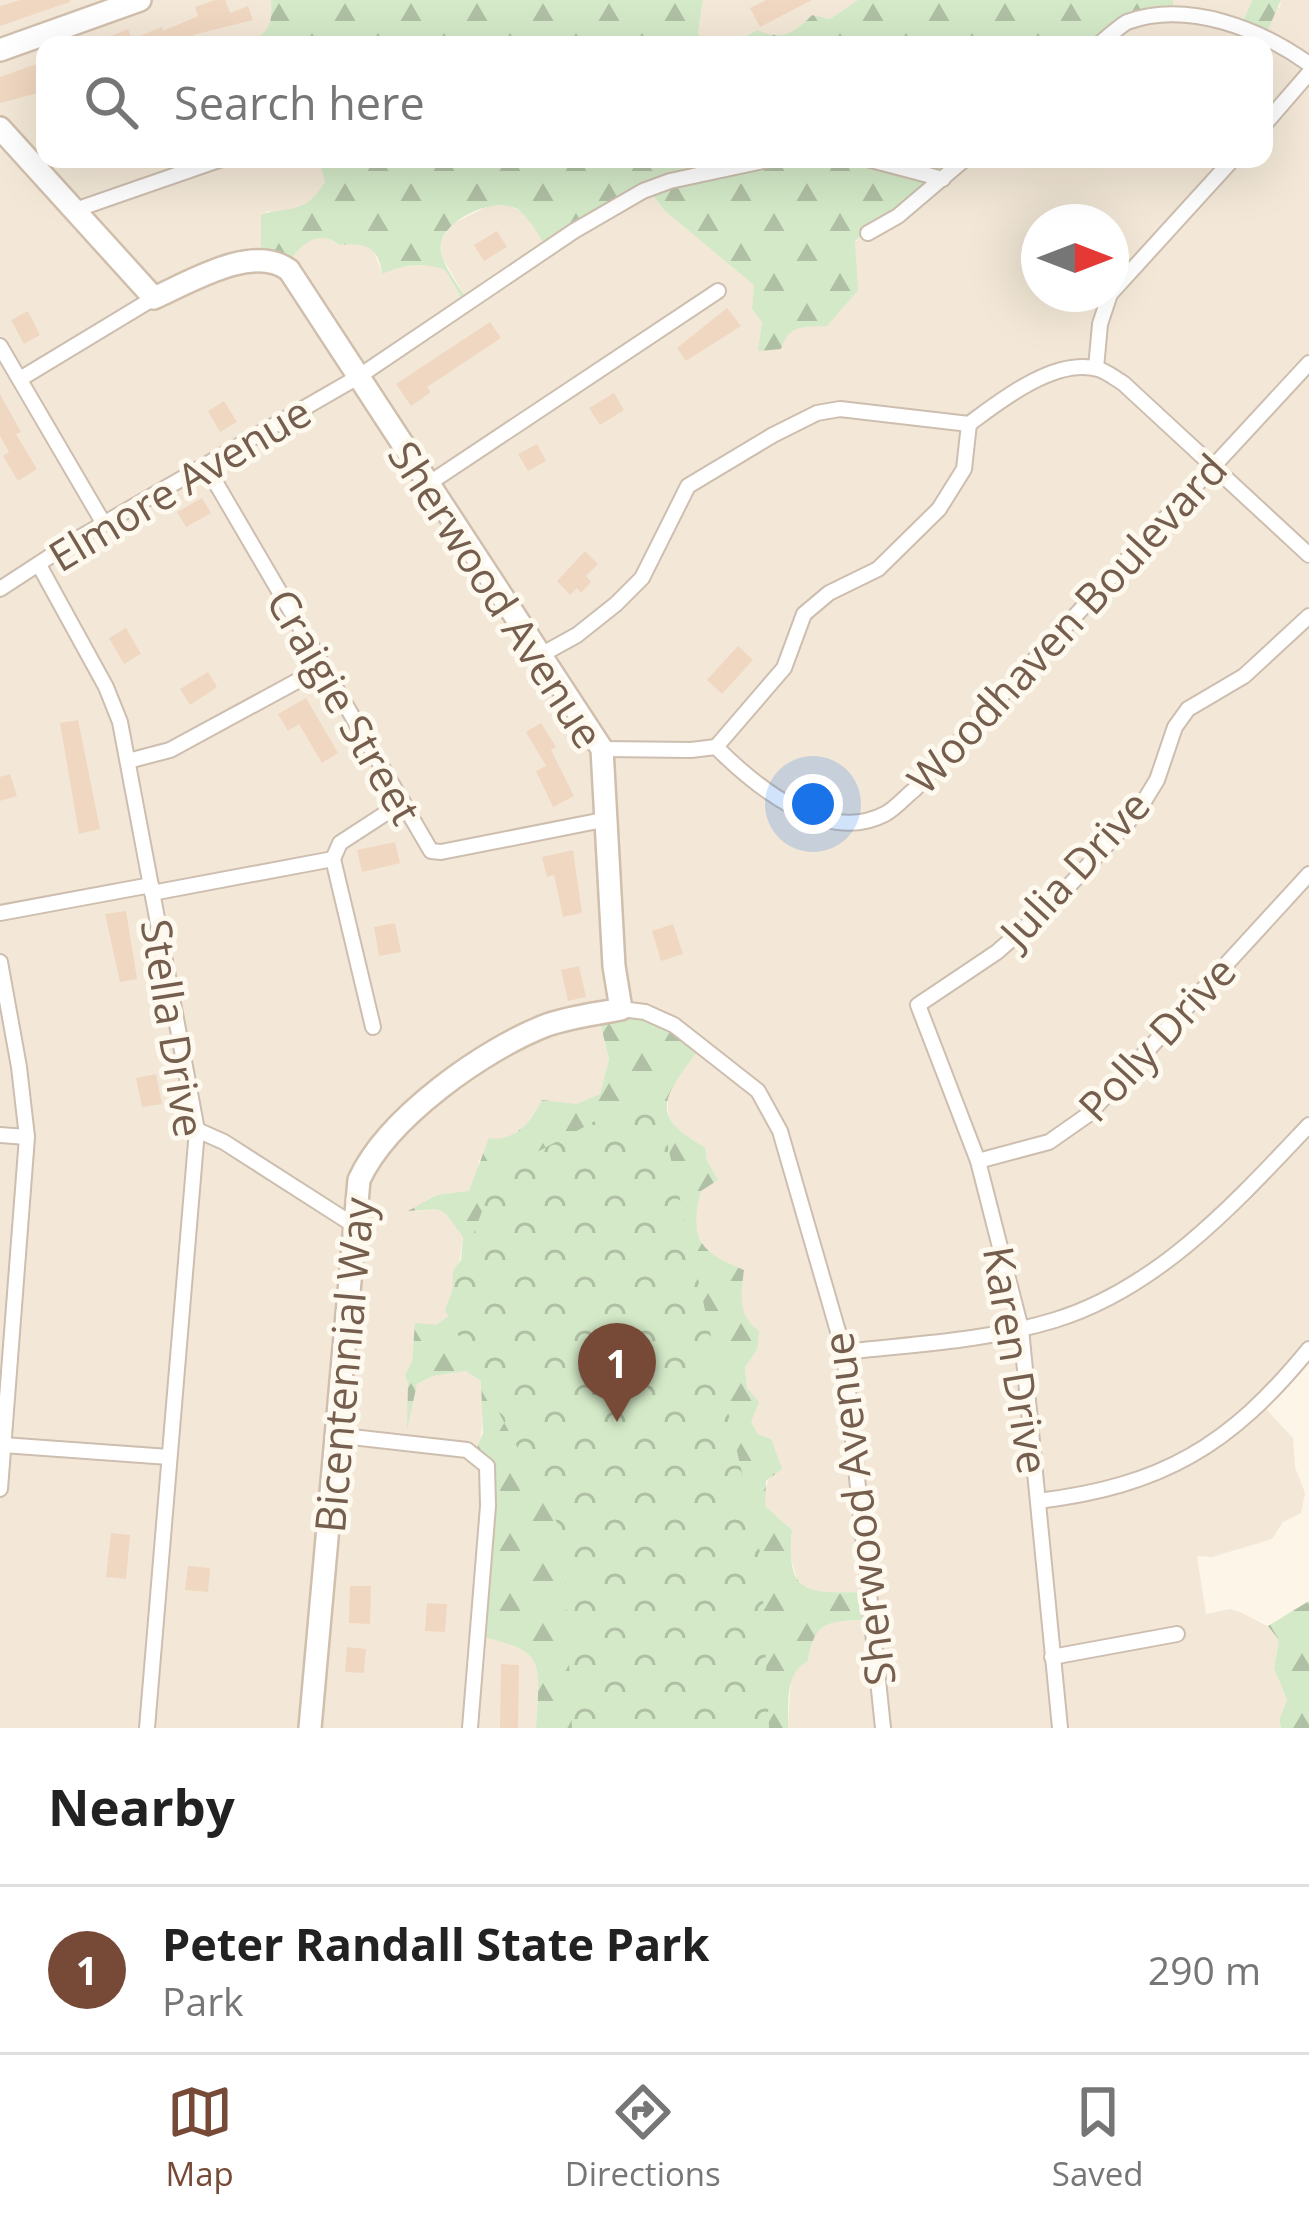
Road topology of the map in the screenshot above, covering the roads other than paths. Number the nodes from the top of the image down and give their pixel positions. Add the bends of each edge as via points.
1 (140, 0) edge
2 (39, 36) edge
3 (1110, 36) edge
4 (1265, 36) edge
5 (36, 37) edge
6 (1273, 40) edge
7 (0, 50) edge
8 (1309, 69) edge
9 (1273, 114) edge
10 (0, 128) edge
11 (196, 168) edge
12 (730, 168) edge
13 (901, 168) edge
14 (955, 168) edge
15 (1225, 168) edge
16 (943, 179) junction
17 (72, 211) junction
18 (868, 233) dead end
19 (1129, 273) edge
20 (718, 291) dead end
21 (154, 298) junction
22 (1104, 312) edge
23 (0, 346) edge
24 (1309, 363) edge
25 (1096, 368) junction
26 (358, 377) junction
27 (20, 379) junction
28 (969, 424) junction
29 (206, 466) junction
30 (1212, 467) junction
31 (428, 484) junction
32 (104, 524) junction
33 (1309, 555) edge
34 (39, 565) junction
35 (0, 589) edge
36 (1309, 616) edge
37 (539, 656) junction
38 (323, 667) junction
39 (716, 747) junction
40 (602, 749) junction
41 (128, 760) junction
42 (403, 802) junction
43 (608, 819) junction
44 (333, 859) junction
45 (1309, 874) edge
46 (152, 890) junction
47 (0, 913) edge
48 (0, 962) edge
49 (919, 1005) joint
50 (621, 1009) junction
51 (373, 1027) dead end
52 (1309, 1125) edge
53 (197, 1130) junction
54 (0, 1135) edge
55 (27, 1137) junction
56 (978, 1161) junction
57 (352, 1224) junction
58 (1021, 1329) junction
59 (1309, 1349) edge
60 (844, 1352) junction
61 (334, 1435) junction
62 (3, 1445) junction
63 (170, 1456) junction
64 (0, 1489) edge
65 (1038, 1501) junction
66 (1177, 1634) dead end
67 (1052, 1658) junction
68 (147, 1728) edge
69 (310, 1728) edge
70 (470, 1728) edge
71 (883, 1728) edge
72 (1060, 1728) edge

1 - 2 street
3 - 4 street via 1150,14 1195,10
5 - 7 street
6 - 8 street
8 - 9 street
10 - 17 street
11 - 17 street
12 - 26 street, Elmore Avenue via 643,191
13 - 16 street
14 - 16 street
15 - 19 street
16 - 18 street
17 - 21 street
20 - 31 street
21 - 26 street, Sherwood Avenue via 234,266 277,261
21 - 27 street
22 - 25 street
23 - 27 street
24 - 30 street, Woodhaven Boulevard
25 - 28 street via 1043,376
25 - 30 street via 1123,383
26 - 29 street, Elmore Avenue
26 - 31 street, Sherwood Avenue
27 - 32 street
28 - 37 street via 840,410 772,435 688,487 642,578 577,635
28 - 39 street via 964,469 939,509 878,569 804,614 784,668
29 - 32 street, Elmore Avenue
29 - 38 street, Craigie Street
30 - 33 street
30 - 39 street, Woodhaven Boulevard via 885,814 824,818 792,807
31 - 37 street, Sherwood Avenue
32 - 34 street, Elmore Avenue
34 - 35 street, Elmore Avenue
34 - 41 street, Stella Drive via 112,700
36 - 49 street, Julia Drive via 1244,676 1188,709 1138,811 1054,901
37 - 40 street, Sherwood Avenue
38 - 41 street via 170,750
38 - 42 street, Craigie Street
39 - 40 street
40 - 43 street, Sherwood Avenue
41 - 46 street, Stella Drive
42 - 43 street, Craigie Street via 426,846 441,852
42 - 44 street via 340,843
43 - 50 street, Sherwood Avenue
44 - 46 street
44 - 51 street
45 - 56 street, Polly Drive via 1089,1114 1049,1142
46 - 47 street
46 - 53 street, Stella Drive
48 - 55 street
49 - 56 street, Karen Drive
50 - 57 street, Bicentennial Way via 548,1025 450,1081 376,1150 359,1180
50 - 60 street, Sherwood Avenue via 674,1025 771,1109
52 - 58 street via 1140,1281
53 - 57 street
53 - 63 street, Stella Drive
54 - 55 street
55 - 62 street
56 - 58 street, Karen Drive
57 - 61 street, Bicentennial Way
58 - 60 street
58 - 65 street, Karen Drive
59 - 65 street via 1269,1398 1177,1466 1097,1494
60 - 71 street, Sherwood Avenue
61 - 69 street, Bicentennial Way
61 - 70 street via 467,1450 487,1466
62 - 63 street
62 - 64 street
63 - 68 street, Stella Drive
65 - 67 street, Karen Drive
66 - 67 street
67 - 72 street, Karen Drive

